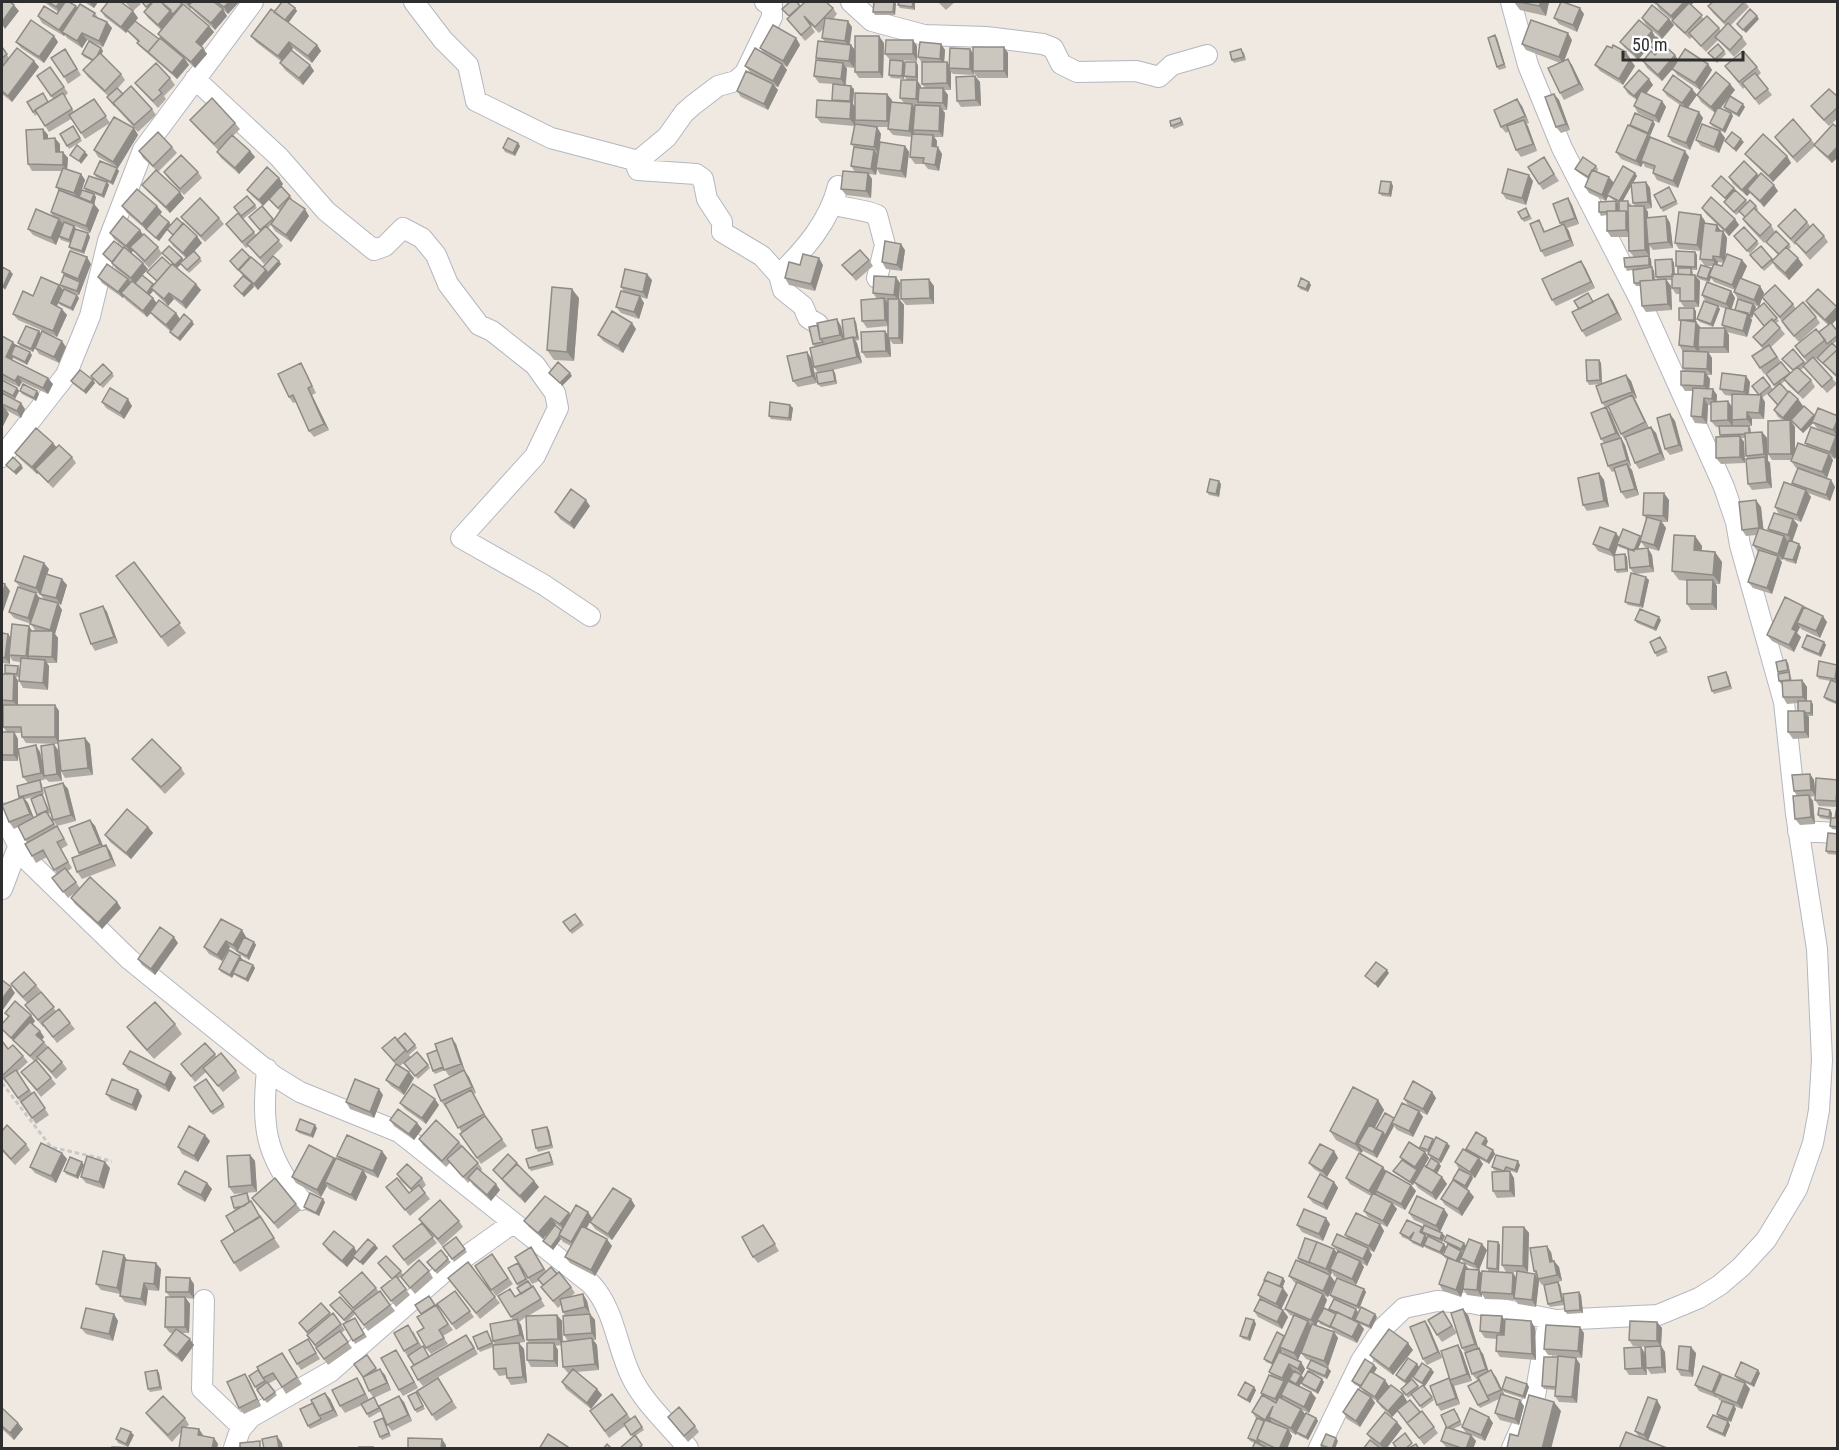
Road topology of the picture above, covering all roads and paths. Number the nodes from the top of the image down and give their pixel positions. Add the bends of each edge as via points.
1 (254, 2) edge
2 (414, 2) edge
3 (765, 2) edge
4 (851, 2) edge
5 (1511, 2) edge
6 (1207, 55) dead end
7 (195, 79) junction
8 (634, 160) junction
9 (779, 275) junction
10 (877, 278) edge
11 (818, 324) edge
12 (2, 458) edge
13 (590, 615) dead end
14 (2, 813) edge
15 (1798, 831) junction
16 (1838, 833) edge
17 (11, 841) edge
18 (2, 889) edge
19 (267, 1069) junction
20 (2, 1083) edge
21 (111, 1161) dead end
22 (301, 1200) dead end
23 (513, 1223) junction
24 (204, 1300) dead end
25 (1549, 1319) junction
26 (242, 1426) junction
27 (234, 1449) edge
28 (688, 1449) edge
29 (1319, 1449) edge
30 (1512, 1449) edge

1 - 7 street
2 - 8 street via 468,65 476,101 551,138
3 - 8 street via 772,6 772,17 745,74 718,86 693,105 667,137 638,161
4 - 6 street via 873,21 924,35 1043,44 1053,48 1061,64 1077,72 1136,70 1158,77 1172,65
5 - 15 street via 1528,65 1562,148 1641,302 1731,506 1784,702
7 - 12 street via 152,136 134,170 108,241 90,316 66,375
7 - 13 street via 279,157 326,211 374,250 385,246 403,228 422,238 436,255 448,284 479,324 535,365 555,393 558,408 550,430 535,456 461,538
8 - 9 street via 638,170 696,174 703,179 707,199 722,222 722,232 762,256
9 - 10 street via 808,247 835,195 852,211 865,210 877,215 885,245
9 - 11 street via 783,290
14 - 17 street
15 - 16 street
15 - 25 street via 1817,949 1822,1060 1817,1128 1797,1189 1766,1240 1720,1285 1699,1298 1658,1315
17 - 18 street
17 - 19 street via 129,959
19 - 22 street via 265,1133 281,1175
19 - 23 street via 300,1092 399,1132
20 - 21 path via 51,1147
23 - 26 street via 444,1272 330,1372
23 - 28 street via 596,1289 611,1315 635,1384
24 - 26 street via 202,1389
25 - 29 street via 1471,1303 1437,1301 1404,1308 1382,1329 1361,1361
25 - 30 street via 1535,1396
26 - 27 street

